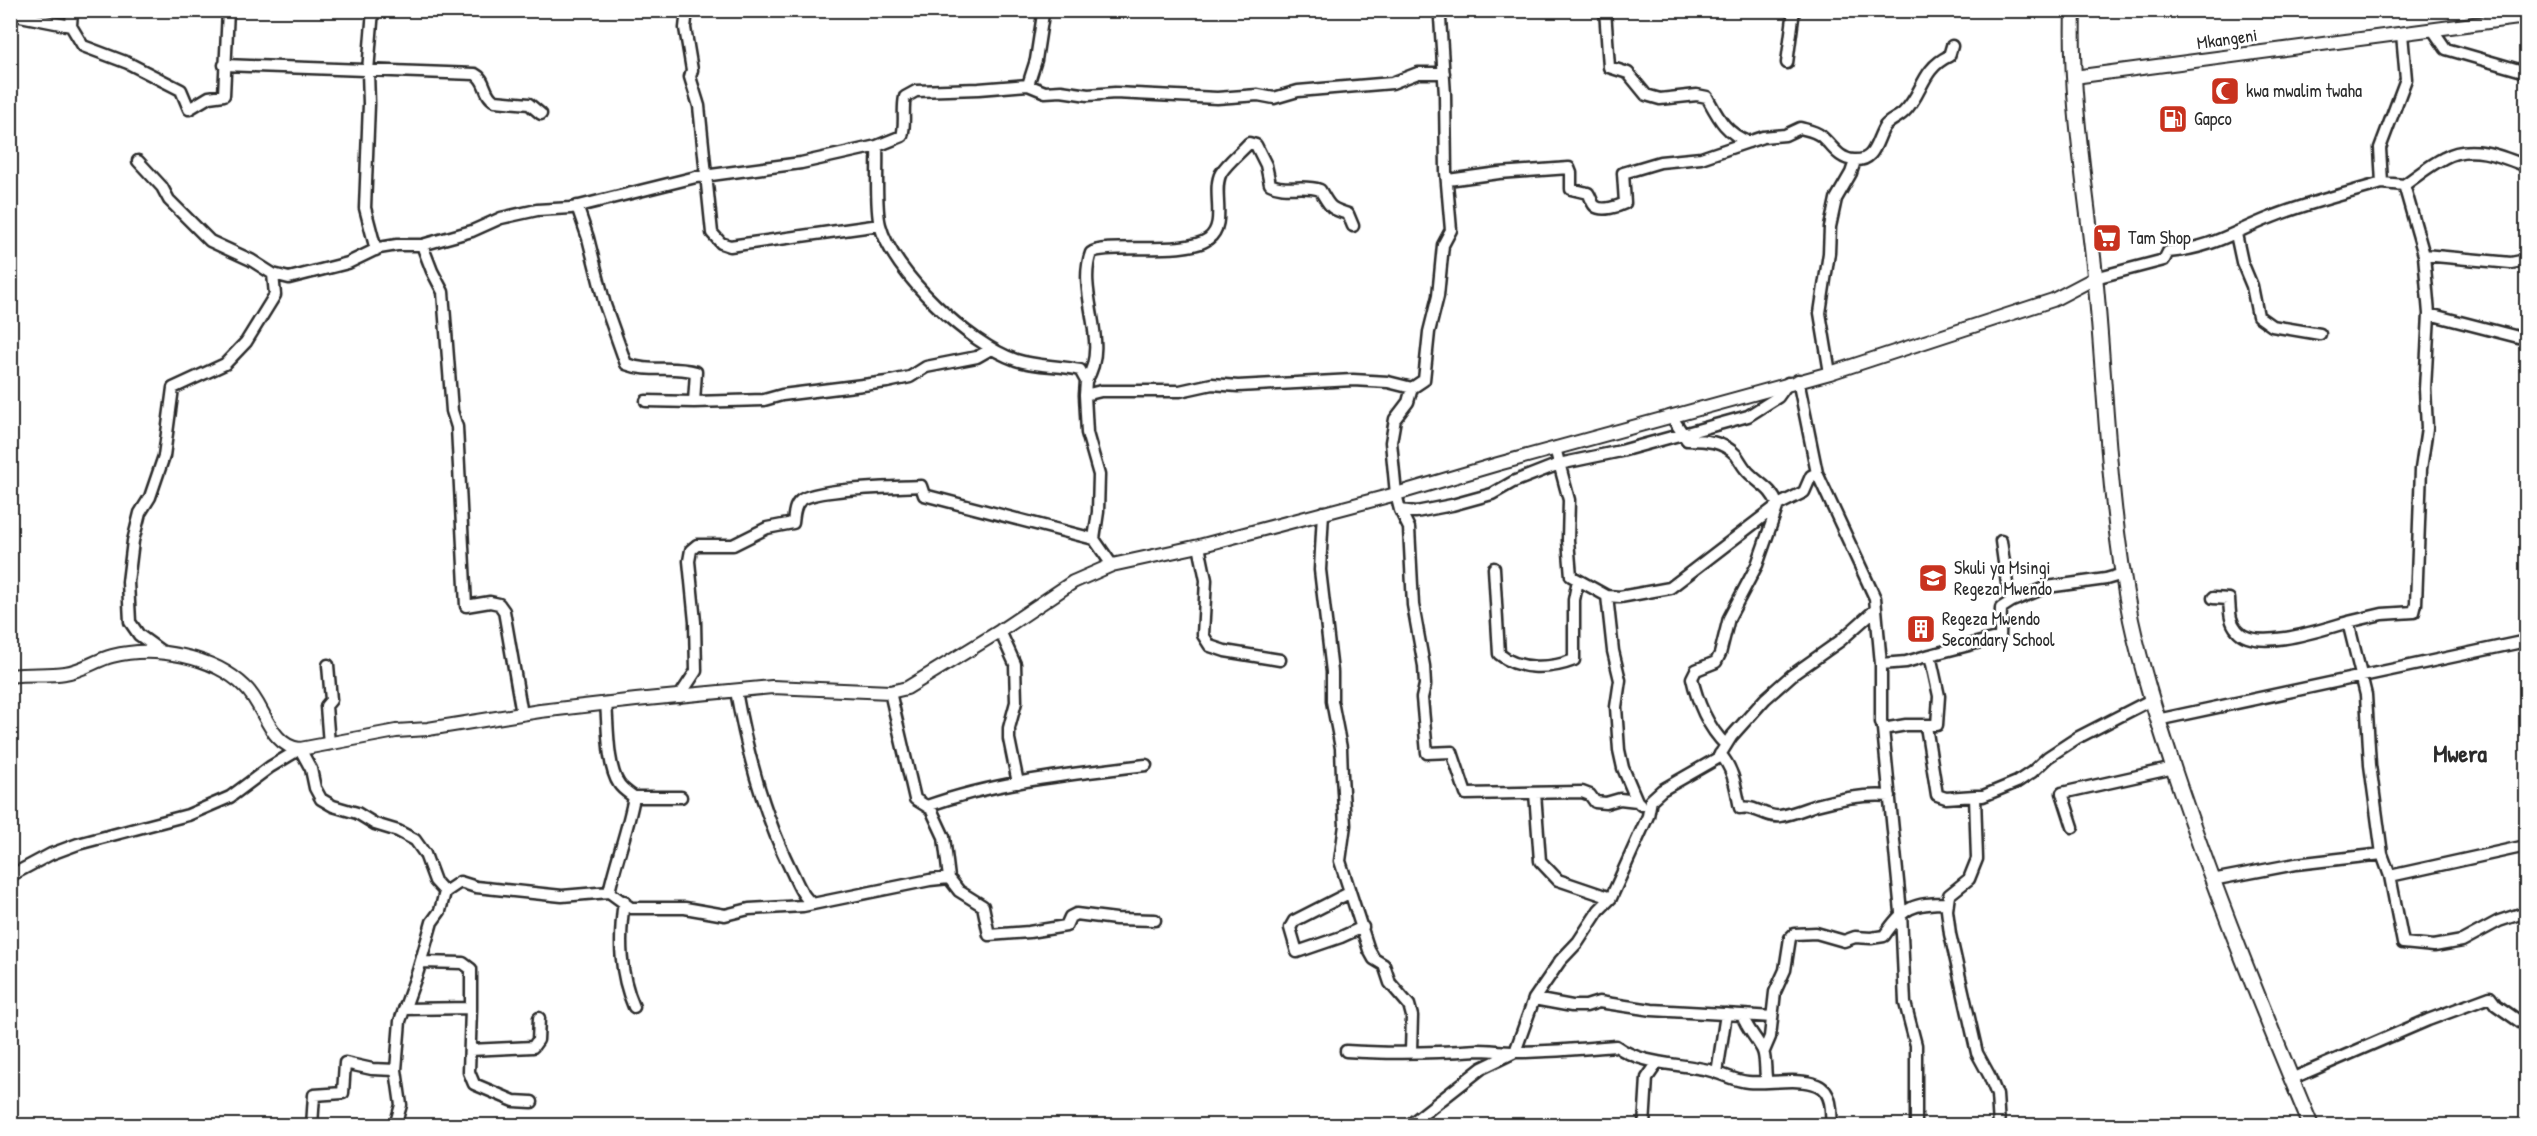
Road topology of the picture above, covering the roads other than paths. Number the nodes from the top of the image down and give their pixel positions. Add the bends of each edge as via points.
1 (72, 10) edge
2 (228, 10) edge
3 (373, 10) edge
4 (687, 10) edge
5 (1046, 10) edge
6 (1605, 10) edge
7 (1794, 10) edge
8 (2073, 10) edge
9 (10, 14) edge
10 (2526, 17) edge
11 (1440, 18) dead end
12 (71, 26) junction
13 (2433, 30) junction
14 (2402, 34) junction
15 (1952, 46) dead end
16 (1787, 63) dead end
17 (224, 65) junction
18 (368, 71) junction
19 (2526, 72) edge
20 (1444, 73) junction
21 (2074, 76) junction
22 (1028, 85) junction
23 (541, 114) dead end
24 (1749, 142) junction
25 (877, 146) junction
26 (138, 161) dead end
27 (1855, 161) junction
28 (2526, 166) edge
29 (707, 176) junction
30 (1448, 180) junction
31 (2382, 183) junction
32 (2404, 185) junction
33 (577, 206) junction
34 (880, 225) junction
35 (1353, 226) dead end
36 (2236, 234) junction
37 (422, 245) junction
38 (376, 250) junction
39 (2424, 255) junction
40 (2526, 260) edge
41 (273, 274) junction
42 (2095, 278) junction
43 (2429, 314) junction
44 (2320, 334) dead end
45 (2526, 339) edge
46 (991, 349) junction
47 (1830, 373) junction
48 (1086, 381) junction
49 (1793, 382) junction
50 (1412, 388) junction
51 (1085, 395) junction
52 (646, 401) dead end
53 (694, 402) junction
54 (1671, 416) junction
55 (1682, 434) junction
56 (1555, 448) junction
57 (1559, 464) junction
58 (1816, 473) junction
59 (1396, 494) junction
60 (1778, 505) junction
61 (1400, 510) junction
62 (1323, 512) junction
63 (1094, 539) junction
64 (2001, 541) dead end
65 (1198, 546) junction
66 (1112, 565) junction
67 (1494, 568) dead end
68 (2123, 574) junction
69 (1578, 580) junction
70 (1607, 596) junction
71 (2213, 598) dead end
72 (2012, 601) junction
73 (1876, 609) junction
74 (2348, 622) junction
75 (1000, 631) junction
76 (2526, 641) edge
77 (161, 651) junction
78 (1930, 655) junction
79 (1280, 660) dead end
80 (1881, 664) junction
81 (328, 665) dead end
82 (10, 676) edge
83 (2362, 677) junction
84 (736, 691) junction
85 (890, 692) junction
86 (680, 697) junction
87 (2151, 700) junction
88 (606, 703) junction
89 (522, 714) junction
90 (2157, 720) junction
91 (1926, 726) junction
92 (1883, 729) junction
93 (328, 744) junction
94 (300, 749) junction
95 (1723, 750) junction
96 (1146, 765) dead end
97 (2174, 768) junction
98 (1018, 783) junction
99 (1535, 794) junction
100 (1890, 796) junction
101 (1976, 796) junction
102 (634, 797) junction
103 (681, 797) dead end
104 (1637, 801) junction
105 (927, 806) junction
106 (1648, 809) junction
107 (2073, 827) dead end
108 (2526, 846) edge
109 (2382, 854) junction
110 (10, 876) edge
111 (2390, 876) junction
112 (949, 878) junction
113 (2212, 880) junction
114 (445, 892) junction
115 (609, 892) junction
116 (1349, 893) junction
117 (1611, 898) junction
118 (624, 902) junction
119 (813, 903) junction
120 (1948, 903) junction
121 (1901, 912) junction
122 (2526, 912) edge
123 (1155, 920) dead end
124 (1363, 927) junction
125 (421, 962) junction
126 (1534, 999) junction
127 (634, 1007) dead end
128 (471, 1008) junction
129 (404, 1009) junction
130 (1726, 1014) junction
131 (1742, 1015) junction
132 (1772, 1017) junction
133 (539, 1018) dead end
134 (2526, 1026) edge
135 (470, 1050) junction
136 (1346, 1051) dead end
137 (1411, 1051) junction
138 (1764, 1051) junction
139 (1515, 1052) junction
140 (1658, 1062) junction
141 (396, 1070) junction
142 (1718, 1073) junction
143 (2291, 1079) junction
144 (1767, 1082) junction
145 (532, 1102) dead end
146 (312, 1125) edge
147 (395, 1125) edge
148 (1408, 1125) edge
149 (1644, 1125) edge
150 (1831, 1125) edge
151 (1916, 1125) edge
152 (1999, 1125) edge
153 (2311, 1125) edge

1 - 12 street
2 - 17 street
3 - 18 street
4 - 29 street via 690,77 699,106
5 - 22 street
6 - 24 street via 1609,67 1628,73 1646,95 1660,99 1707,97 1717,118
7 - 16 street
8 - 21 main road
9 - 12 street
10 - 13 street, Mkangeni
11 - 20 street
12 - 17 street via 83,46 181,90 189,109 208,97 224,95
13 - 14 street, Mkangeni
13 - 19 street via 2446,49
14 - 21 street, Mkangeni
14 - 31 street via 2406,79 2380,148
15 - 27 street via 1949,56 1929,70 1905,112 1887,124 1876,150
17 - 18 street
18 - 23 street via 475,74 480,76 490,99 529,104
18 - 38 street via 365,208
20 - 22 street via 1418,73 1392,83 1298,91 1274,98 1088,95 1045,92
20 - 30 street
21 - 42 main road
22 - 25 street via 916,91 905,98 902,136
24 - 27 street via 1800,128 1821,136 1838,154
24 - 30 street via 1701,158 1660,162 1623,173 1625,203 1618,206 1598,208 1588,193 1571,189 1569,168
25 - 29 street via 801,163
25 - 34 street
26 - 41 street via 210,242
27 - 47 street via 1836,199 1830,227 1820,313
28 - 32 street via 2490,153 2464,152 2445,156
29 - 33 street
29 - 34 street via 712,232 721,243 730,246
30 - 50 street via 1451,230 1443,245 1424,380
31 - 32 street
31 - 36 street via 2271,217
32 - 39 street
33 - 37 street via 501,218
33 - 53 street via 626,364 634,368 696,372
34 - 46 street via 901,268 940,310
35 - 48 street via 1348,214 1326,204 1320,190 1270,184 1256,145 1249,143 1220,174 1216,228 1209,238 1185,246 1100,248 1091,253 1088,287 1095,348 1093,371
36 - 42 street via 2186,251 2168,252 2164,260
36 - 44 street via 2258,316 2272,326
37 - 38 street
37 - 89 street via 443,292 452,411 457,427 466,606 490,602 500,604 504,611
38 - 41 street via 289,278
39 - 40 street via 2511,263
39 - 43 street
41 - 77 street via 275,295 246,342 225,364 173,388 164,456 150,497 140,513 128,582 130,622 143,639
42 - 47 street via 2053,300
42 - 68 main road via 2109,459
43 - 45 street
43 - 74 street via 2427,428 2421,469 2414,612
46 - 48 street via 1044,367 1080,370
46 - 53 street via 977,357 926,367 887,382 764,400
47 - 49 street
48 - 51 street
49 - 54 street
49 - 55 street via 1779,397 1748,416
49 - 58 street
50 - 51 street via 1353,380 1212,384 1180,391 1127,389
50 - 59 street via 1408,402 1395,419 1390,442
51 - 63 street via 1087,433 1099,475
52 - 53 street
54 - 55 street
54 - 56 street
55 - 57 street
55 - 60 street via 1687,440 1708,440 1725,447 1744,469 1768,487
56 - 57 street
56 - 59 street
57 - 61 street via 1492,494 1452,506 1416,512
57 - 69 street via 1569,500 1571,576
58 - 60 street via 1804,492
58 - 73 street via 1869,585
59 - 61 street
59 - 62 street
60 - 70 street via 1670,588
60 - 95 street via 1757,565 1729,618 1720,654 1716,662 1696,670 1692,678 1698,701
61 - 99 street via 1409,528 1412,596 1424,666 1422,698 1428,753 1452,752 1466,794
62 - 65 street
62 - 116 street via 1320,570 1332,700 1341,748 1345,825 1340,861
63 - 66 street
63 - 86 street via 924,495 921,486 810,495 800,501 794,523 767,528 733,545 697,545 691,550 688,561 696,671
64 - 72 street
65 - 66 street
65 - 79 street via 1206,580 1203,635 1210,646
66 - 75 street via 1073,582
67 - 69 street via 1499,654 1510,663 1553,668 1574,660
68 - 72 street via 2047,587
68 - 87 main road
69 - 70 street
70 - 104 street via 1620,680 1616,707 1619,750
71 - 74 street via 2229,599 2230,618 2237,631 2260,641
72 - 78 street via 2001,608 2000,637
73 - 80 street
73 - 95 street via 1779,687
74 - 83 street
75 - 85 street via 907,688
75 - 98 street via 1015,664 1016,702 1009,739
76 - 83 street
77 - 82 street via 126,653 64,674
77 - 94 street via 222,670 259,703 272,730 290,748
78 - 80 street
78 - 91 street via 1939,696 1939,723
80 - 92 street
81 - 93 street
83 - 90 street
83 - 109 street
84 - 85 street via 772,687
84 - 86 street
84 - 119 street via 745,741 767,817 801,891
85 - 105 street via 915,800
86 - 88 street
87 - 90 main road
87 - 101 street via 2077,738 2017,782
88 - 89 street
88 - 102 street via 616,779
89 - 93 street
90 - 97 main road
91 - 92 street
91 - 101 street via 1937,795
92 - 100 street
93 - 94 street
94 - 110 street via 230,797 188,815 78,844
94 - 114 street via 321,799 415,840 435,881
95 - 100 street via 1740,808 1755,808 1778,817 1840,800
95 - 106 street via 1710,764 1662,790
96 - 98 street
97 - 107 street via 2062,793
97 - 113 main road
98 - 105 street
99 - 104 street via 1582,792 1595,802
99 - 117 street via 1540,861 1558,880
100 - 121 street
101 - 120 street via 1977,859 1969,879 1949,895
102 - 103 street
102 - 115 street
104 - 106 street
105 - 112 street via 944,837
106 - 117 street
108 - 111 street
109 - 111 street
109 - 113 street via 2296,864
111 - 122 street via 2403,943 2434,946 2462,941
112 - 119 street
112 - 123 street via 958,891 983,906 989,935 1065,926 1076,914
113 - 143 main road
114 - 115 street via 460,882 562,896
114 - 125 street
115 - 118 street
116 - 124 street
116 - 124 street via 1294,921 1290,928 1297,952
117 - 126 street
118 - 119 street via 631,908 685,908 725,915
118 - 127 street via 621,958 625,987
120 - 121 street via 1923,904
120 - 152 street via 1947,922 1971,1034 1996,1095
121 - 132 street via 1884,936 1844,941 1816,933 1794,934 1775,992
121 - 151 street via 1905,1004 1916,1045
124 - 137 street via 1374,959 1384,965 1390,983 1409,1005
125 - 128 street via 463,963 471,969
125 - 129 street
126 - 130 street via 1572,1006 1599,1002
126 - 139 street
128 - 129 street
128 - 135 street
129 - 141 street via 399,1021
130 - 131 street
130 - 142 street
131 - 132 street
131 - 138 street via 1747,1029
132 - 138 street
133 - 135 street via 538,1040 533,1047
134 - 143 street via 2490,997
135 - 145 street via 469,1072 474,1084 514,1101
136 - 137 street
137 - 139 street
138 - 144 street
139 - 140 street via 1616,1046 1628,1055
139 - 148 street via 1482,1068
140 - 142 street
140 - 149 street via 1647,1078
141 - 146 street via 345,1063 343,1093 314,1095
141 - 147 street via 401,1105
142 - 144 street via 1746,1082
143 - 153 main road
144 - 150 street via 1817,1084 1827,1092

